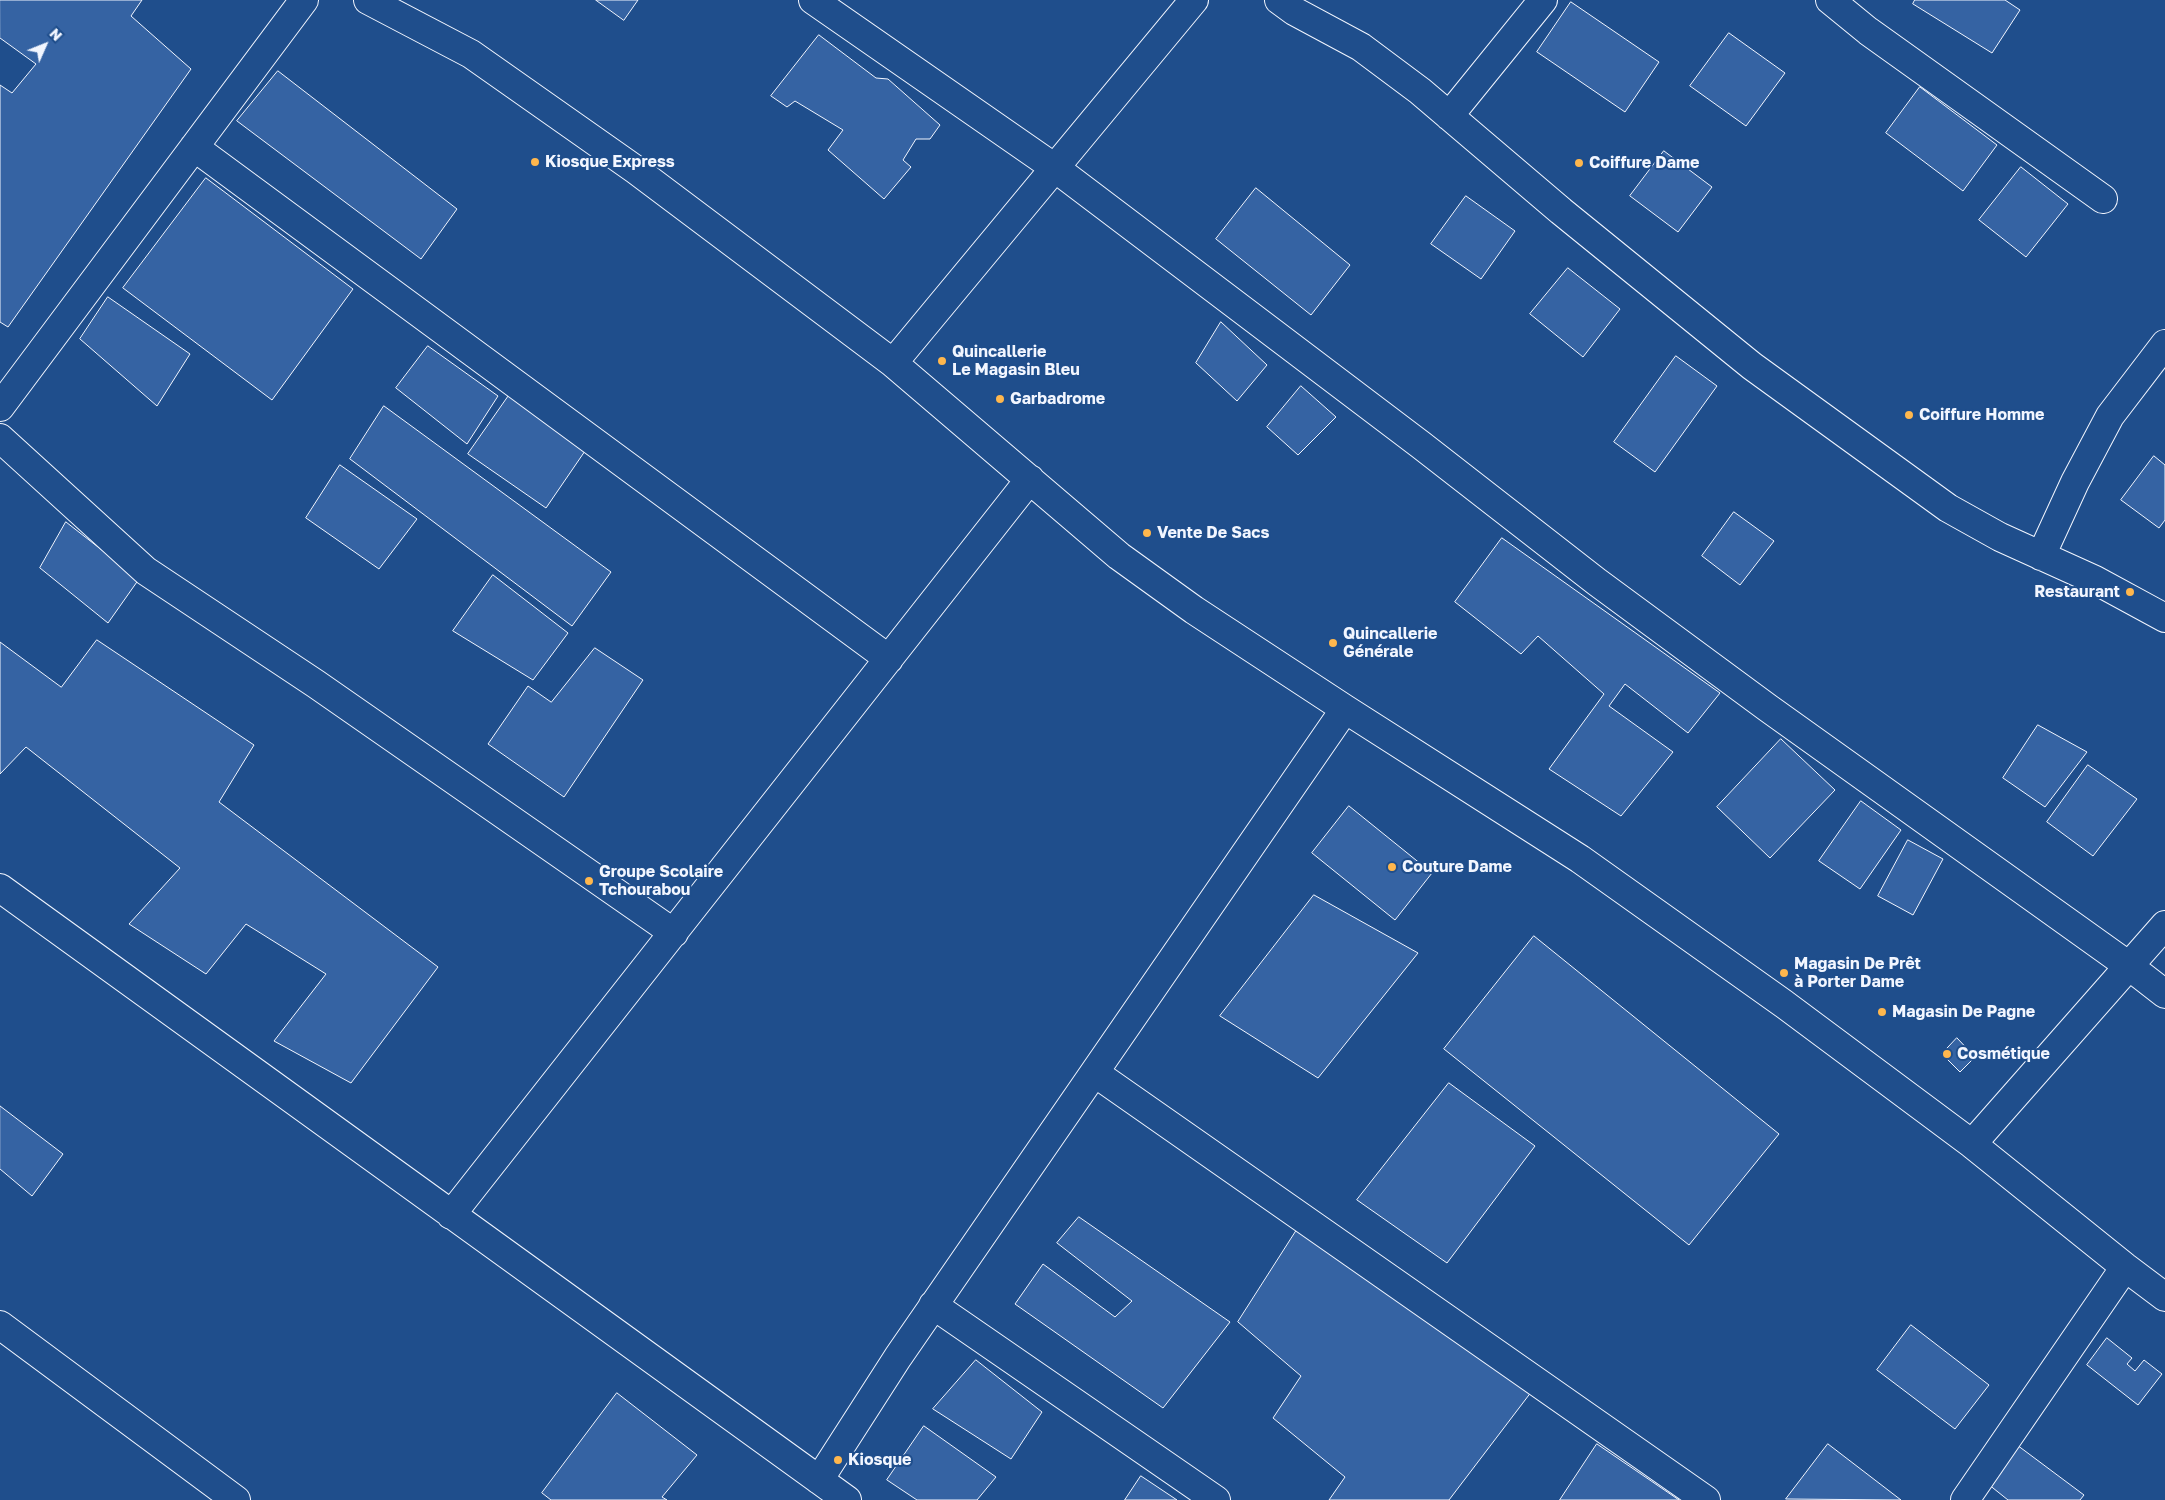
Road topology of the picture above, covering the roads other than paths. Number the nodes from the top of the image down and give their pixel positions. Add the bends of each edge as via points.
1 (304, 0) edge
2 (368, 0) edge
3 (813, 0) edge
4 (1194, 0) edge
5 (1279, 0) edge
6 (1543, 0) edge
7 (1830, 0) edge
8 (1449, 116) junction
9 (194, 147) junction
10 (1054, 168) junction
11 (2102, 199) dead end
12 (2165, 344) edge
13 (893, 363) junction
14 (0, 407) edge
15 (0, 438) edge
16 (1030, 479) junction
17 (2041, 556) junction
18 (2165, 618) edge
19 (889, 659) junction
20 (1345, 709) junction
21 (0, 888) edge
22 (2165, 925) edge
23 (674, 933) junction
24 (2129, 966) junction
25 (2165, 994) edge
26 (1095, 1073) junction
27 (1972, 1144) junction
28 (451, 1215) junction
29 (2125, 1267) junction
30 (2165, 1297) edge
31 (933, 1305) junction
32 (0, 1325) edge
33 (819, 1480) junction
34 (236, 1500) edge
35 (847, 1500) edge
36 (1216, 1500) edge
37 (1706, 1500) edge
38 (1965, 1500) edge

1 - 9 street
2 - 13 street via 471,54 518,85
3 - 10 street
4 - 10 street
5 - 8 street via 1360,47
6 - 8 street
7 - 11 street via 1868,31
8 - 17 street via 1752,366 1948,508
9 - 14 street
9 - 19 street
10 - 13 street
10 - 24 street via 1597,582
12 - 17 street via 2110,416
13 - 16 street
15 - 23 street via 146,571 316,684
16 - 19 street
16 - 20 street via 1119,556 1194,610
17 - 18 street via 2095,580
19 - 23 street
20 - 26 street
20 - 27 street via 1580,859 1784,1004
21 - 28 street
22 - 24 street
23 - 28 street
24 - 25 street
24 - 27 street
26 - 31 street
26 - 37 street
27 - 29 street
28 - 33 street
29 - 30 street
29 - 38 street
31 - 33 street
31 - 36 street
32 - 34 street
33 - 35 street

